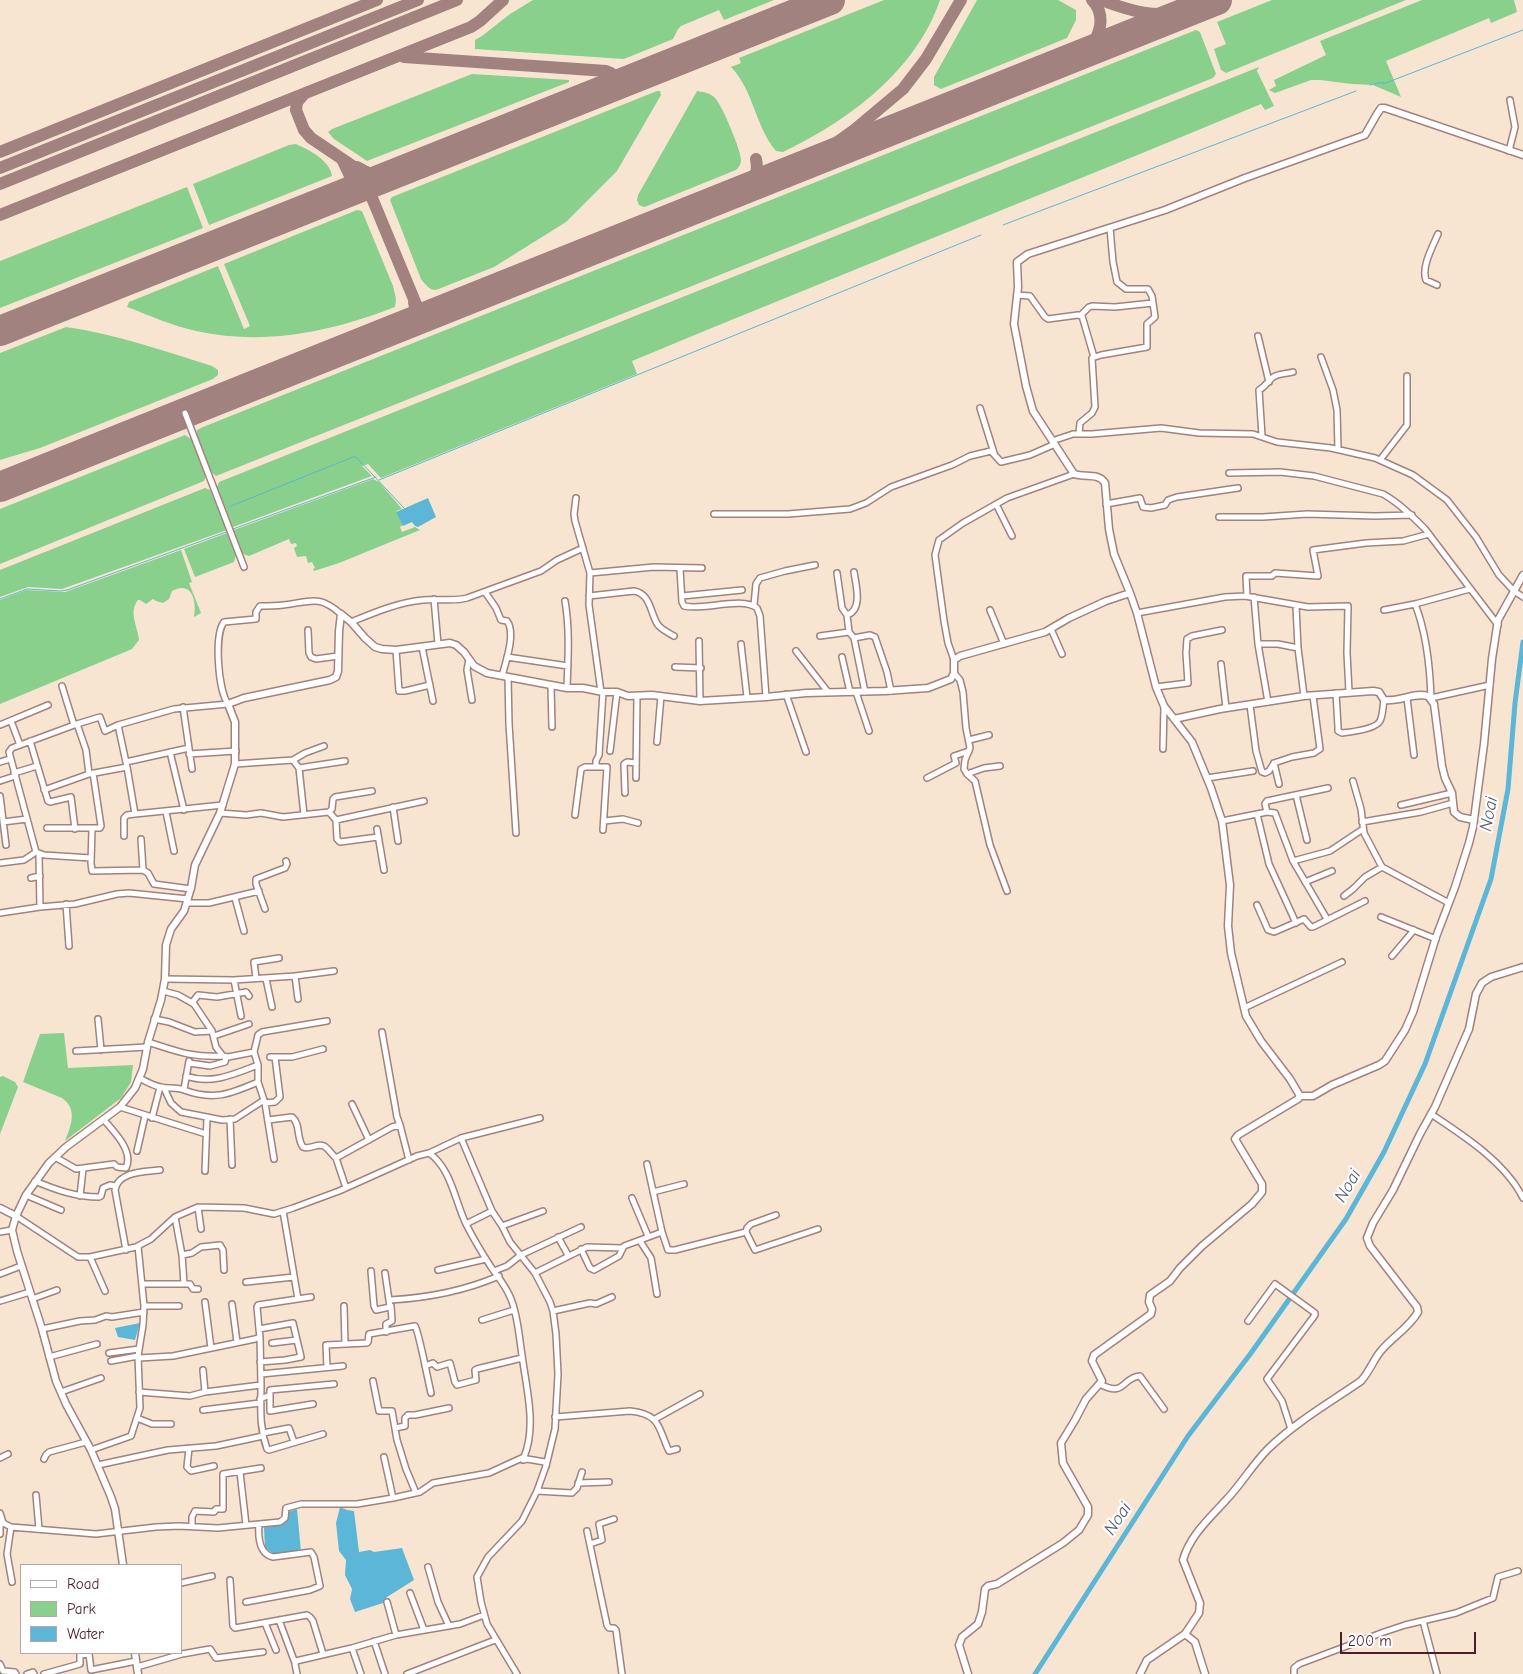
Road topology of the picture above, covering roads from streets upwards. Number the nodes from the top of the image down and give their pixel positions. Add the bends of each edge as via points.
1 (1510, 100) dead end
2 (1510, 151) junction
3 (1523, 156) edge
4 (1110, 228) junction
5 (1438, 234) dead end
6 (1437, 285) dead end
7 (1017, 295) junction
8 (1153, 303) junction
9 (1081, 315) junction
10 (1258, 336) dead end
11 (1094, 357) junction
12 (1321, 357) dead end
13 (1293, 372) dead end
14 (1407, 376) dead end
15 (1269, 383) junction
16 (980, 408) dead end
17 (185, 413) dead end
18 (1079, 434) junction
19 (1262, 436) junction
20 (1053, 443) junction
21 (1338, 449) junction
22 (994, 453) junction
23 (1380, 460) junction
24 (1229, 473) dead end
25 (1074, 474) junction
26 (1238, 488) dead end
27 (576, 498) dead end
28 (996, 504) junction
29 (1106, 504) junction
30 (714, 514) dead end
31 (1412, 515) junction
32 (1219, 517) dead end
33 (1429, 534) junction
34 (1012, 536) dead end
35 (583, 548) junction
36 (815, 565) dead end
37 (244, 566) dead end
38 (702, 568) dead end
39 (680, 569) junction
40 (854, 572) dead end
41 (590, 573) junction
42 (837, 574) dead end
43 (1523, 575) edge
44 (1470, 589) junction
45 (742, 590) dead end
46 (485, 592) junction
47 (1130, 593) junction
48 (1519, 594) edge
49 (589, 596) junction
50 (682, 596) junction
51 (1247, 596) junction
52 (1254, 597) junction
53 (434, 599) junction
54 (565, 601) dead end
55 (1415, 604) junction
56 (754, 605) junction
57 (1296, 606) junction
58 (990, 610) dead end
59 (1384, 610) dead end
60 (1137, 613) junction
61 (341, 614) junction
62 (847, 615) junction
63 (351, 622) junction
64 (1498, 625) junction
65 (1051, 629) junction
66 (308, 630) dead end
67 (1222, 630) dead end
68 (850, 632) junction
69 (674, 636) dead end
70 (820, 636) dead end
71 (854, 638) junction
72 (699, 641) dead end
73 (438, 644) junction
74 (741, 644) dead end
75 (1004, 644) junction
76 (1258, 644) junction
77 (422, 647) junction
78 (1298, 648) junction
79 (396, 650) junction
80 (796, 650) dead end
81 (1062, 654) dead end
82 (338, 656) junction
83 (507, 657) junction
84 (842, 657) dead end
85 (469, 659) junction
86 (954, 660) junction
87 (1221, 664) dead end
88 (568, 666) junction
89 (675, 667) dead end
90 (701, 668) junction
91 (954, 673) junction
92 (505, 676) junction
93 (430, 685) junction
94 (62, 686) dead end
95 (551, 686) junction
96 (1156, 686) junction
97 (1490, 686) junction
98 (567, 688) junction
99 (891, 691) junction
100 (602, 692) junction
101 (617, 692) junction
102 (828, 692) junction
103 (853, 692) junction
104 (865, 692) junction
105 (1349, 692) junction
106 (1336, 693) junction
107 (786, 694) junction
108 (638, 696) junction
109 (660, 696) junction
110 (1304, 696) junction
111 (1313, 696) junction
112 (747, 697) junction
113 (766, 697) junction
114 (1408, 698) junction
115 (1431, 698) junction
116 (472, 700) dead end
117 (1384, 700) junction
118 (433, 701) dead end
119 (700, 701) junction
120 (1268, 702) junction
121 (228, 704) junction
122 (48, 705) dead end
123 (1250, 705) junction
124 (1164, 706) junction
125 (183, 707) junction
126 (1226, 708) junction
127 (1174, 719) junction
128 (11, 721) junction
129 (76, 724) junction
130 (0, 725) edge
131 (118, 726) junction
132 (552, 727) dead end
133 (869, 731) dead end
134 (989, 735) dead end
135 (969, 740) junction
136 (30, 741) junction
137 (657, 742) dead end
138 (20, 744) junction
139 (324, 746) dead end
140 (1163, 749) dead end
141 (189, 751) junction
142 (610, 751) dead end
143 (969, 751) junction
144 (170, 752) junction
145 (236, 752) junction
146 (806, 752) dead end
147 (1414, 755) dead end
148 (10, 759) junction
149 (293, 760) junction
150 (345, 761) dead end
151 (0, 762) edge
152 (636, 763) junction
153 (1274, 763) junction
154 (126, 764) junction
155 (235, 764) junction
156 (37, 766) junction
157 (596, 766) junction
158 (1000, 766) dead end
159 (299, 768) junction
160 (192, 770) dead end
161 (1253, 771) dead end
162 (14, 774) junction
163 (91, 774) junction
164 (966, 774) junction
165 (636, 778) dead end
166 (927, 778) dead end
167 (1207, 778) junction
168 (0, 781) edge
169 (1352, 781) dead end
170 (1279, 784) dead end
171 (1328, 788) dead end
172 (44, 790) junction
173 (372, 791) dead end
174 (625, 793) dead end
175 (1452, 794) junction
176 (1296, 795) junction
177 (0, 796) edge
178 (424, 801) dead end
179 (1453, 803) junction
180 (223, 805) junction
181 (1401, 805) dead end
182 (392, 807) junction
183 (184, 810) junction
184 (166, 812) junction
185 (329, 812) junction
186 (1267, 812) junction
187 (220, 813) junction
188 (135, 814) junction
189 (575, 814) dead end
190 (1257, 814) junction
191 (2, 815) edge
192 (304, 815) junction
193 (27, 819) junction
194 (336, 820) junction
195 (1474, 820) junction
196 (604, 821) junction
197 (1222, 821) junction
198 (3, 822) junction
199 (1362, 822) junction
200 (638, 823) dead end
201 (47, 828) dead end
202 (75, 829) junction
203 (377, 829) dead end
204 (1363, 829) junction
205 (92, 830) junction
206 (603, 830) dead end
207 (516, 833) dead end
208 (124, 836) dead end
209 (378, 837) junction
210 (142, 839) dead end
211 (1307, 840) dead end
212 (398, 841) dead end
213 (6, 845) dead end
214 (174, 851) dead end
215 (38, 853) junction
216 (91, 858) junction
217 (286, 860) dead end
218 (1293, 861) junction
219 (0, 863) edge
220 (1382, 867) junction
221 (143, 870) junction
222 (384, 870) dead end
223 (1332, 871) dead end
224 (40, 876) junction
225 (31, 878) dead end
226 (1305, 882) junction
227 (191, 889) junction
228 (259, 891) junction
229 (1007, 891) dead end
230 (1344, 896) dead end
231 (235, 898) junction
232 (187, 901) junction
233 (1365, 901) dead end
234 (1449, 903) junction
235 (66, 904) junction
236 (1257, 905) dead end
237 (40, 906) junction
238 (264, 909) dead end
239 (0, 913) edge
240 (1382, 917) dead end
241 (1327, 919) junction
242 (1296, 923) junction
243 (1414, 930) junction
244 (244, 931) dead end
245 (1436, 938) junction
246 (69, 946) dead end
247 (1392, 956) dead end
248 (279, 958) dead end
249 (1342, 962) dead end
250 (1523, 967) edge
251 (334, 971) dead end
252 (295, 976) junction
253 (256, 978) junction
254 (165, 979) junction
255 (266, 979) junction
256 (234, 980) junction
257 (163, 991) junction
258 (236, 994) junction
259 (249, 996) dead end
260 (298, 999) dead end
261 (192, 1002) junction
262 (272, 1007) dead end
263 (1244, 1008) junction
264 (241, 1016) dead end
265 (154, 1019) junction
266 (98, 1020) dead end
267 (327, 1021) dead end
268 (248, 1024) dead end
269 (382, 1032) dead end
270 (213, 1033) junction
271 (148, 1044) junction
272 (323, 1049) dead end
273 (101, 1050) junction
274 (76, 1051) dead end
275 (254, 1052) junction
276 (190, 1055) junction
277 (224, 1056) junction
278 (189, 1063) junction
279 (258, 1065) junction
280 (186, 1076) junction
281 (139, 1078) junction
282 (258, 1082) junction
283 (162, 1088) junction
284 (184, 1090) junction
285 (1300, 1096) junction
286 (264, 1101) junction
287 (352, 1104) dead end
288 (120, 1107) junction
289 (1431, 1114) junction
290 (146, 1116) junction
291 (152, 1118) junction
292 (207, 1118) junction
293 (540, 1118) dead end
294 (230, 1119) junction
295 (104, 1120) junction
296 (268, 1120) junction
297 (400, 1125) junction
298 (206, 1134) junction
299 (460, 1138) junction
300 (369, 1140) junction
301 (137, 1151) dead end
302 (429, 1153) junction
303 (55, 1157) junction
304 (336, 1158) junction
305 (274, 1159) dead end
306 (409, 1160) junction
307 (232, 1164) dead end
308 (647, 1164) dead end
309 (83, 1169) junction
310 (160, 1170) dead end
311 (205, 1171) dead end
312 (35, 1181) junction
313 (684, 1184) dead end
314 (116, 1186) junction
315 (346, 1188) junction
316 (653, 1192) junction
317 (26, 1195) junction
318 (80, 1196) junction
319 (632, 1198) dead end
320 (1523, 1198) edge
321 (198, 1207) junction
322 (0, 1208) edge
323 (61, 1210) dead end
324 (283, 1211) junction
325 (492, 1211) junction
326 (543, 1212) dead end
327 (776, 1215) dead end
328 (16, 1216) junction
329 (175, 1217) junction
330 (466, 1224) junction
331 (502, 1226) junction
332 (581, 1226) dead end
333 (201, 1229) dead end
334 (818, 1229) dead end
335 (12, 1230) junction
336 (0, 1232) edge
337 (662, 1232) junction
338 (746, 1232) junction
339 (648, 1236) junction
340 (558, 1237) junction
341 (640, 1241) junction
342 (138, 1246) junction
343 (581, 1248) junction
344 (622, 1248) junction
345 (126, 1250) junction
346 (182, 1255) junction
347 (521, 1255) junction
348 (568, 1255) junction
349 (90, 1257) junction
350 (486, 1259) junction
351 (22, 1266) junction
352 (224, 1270) dead end
353 (438, 1270) dead end
354 (371, 1271) dead end
355 (494, 1271) junction
356 (385, 1273) dead end
357 (534, 1273) junction
358 (0, 1274) edge
359 (498, 1276) junction
360 (294, 1277) junction
361 (246, 1282) dead end
362 (142, 1284) junction
363 (184, 1284) junction
364 (198, 1289) dead end
365 (57, 1290) dead end
366 (104, 1291) dead end
367 (657, 1294) dead end
368 (31, 1295) junction
369 (311, 1297) dead end
370 (612, 1297) dead end
371 (298, 1299) junction
372 (0, 1301) edge
373 (204, 1302) dead end
374 (390, 1303) junction
375 (232, 1304) dead end
376 (179, 1306) dead end
377 (344, 1306) dead end
378 (144, 1309) junction
379 (514, 1310) junction
380 (554, 1311) junction
381 (482, 1320) dead end
382 (1248, 1321) dead end
383 (42, 1329) junction
384 (259, 1329) junction
385 (386, 1332) junction
386 (260, 1337) junction
387 (297, 1340) junction
388 (238, 1342) junction
389 (272, 1343) dead end
390 (97, 1344) dead end
391 (345, 1344) junction
392 (211, 1348) junction
393 (139, 1349) junction
394 (109, 1353) dead end
395 (49, 1357) junction
396 (138, 1357) junction
397 (522, 1358) junction
398 (111, 1361) dead end
399 (260, 1362) junction
400 (343, 1366) dead end
401 (424, 1366) junction
402 (327, 1368) junction
403 (203, 1370) dead end
404 (260, 1374) junction
405 (101, 1378) dead end
406 (373, 1381) dead end
407 (334, 1384) dead end
408 (1100, 1384) junction
409 (261, 1385) junction
410 (61, 1392) junction
411 (139, 1392) junction
412 (205, 1392) junction
413 (432, 1393) dead end
414 (700, 1394) dead end
415 (270, 1395) junction
416 (260, 1401) junction
417 (313, 1404) dead end
418 (449, 1408) dead end
419 (1164, 1409) dead end
420 (203, 1410) dead end
421 (555, 1417) junction
422 (137, 1418) junction
423 (655, 1419) junction
424 (171, 1424) dead end
425 (395, 1428) junction
426 (1291, 1429) junction
427 (323, 1434) dead end
428 (263, 1435) junction
429 (86, 1442) junction
430 (294, 1442) junction
431 (189, 1448) junction
432 (677, 1449) dead end
433 (91, 1450) junction
434 (8, 1454) dead end
435 (384, 1457) dead end
436 (0, 1458) edge
437 (44, 1459) dead end
438 (520, 1460) junction
439 (98, 1465) junction
440 (214, 1466) dead end
441 (546, 1466) junction
442 (261, 1468) dead end
443 (240, 1472) junction
444 (582, 1472) dead end
445 (609, 1482) dead end
446 (578, 1483) junction
447 (537, 1491) junction
448 (416, 1493) junction
449 (36, 1495) dead end
450 (393, 1498) junction
451 (0, 1518) edge
452 (614, 1519) dead end
453 (259, 1524) junction
454 (246, 1525) junction
455 (192, 1526) junction
456 (10, 1527) junction
457 (39, 1529) junction
458 (587, 1531) dead end
459 (117, 1532) junction
460 (0, 1534) edge
461 (590, 1544) junction
462 (123, 1564) edge
463 (428, 1567) dead end
464 (1518, 1571) dead end
465 (212, 1576) dead end
466 (230, 1580) dead end
467 (12, 1582) dead end
468 (182, 1583) edge
469 (410, 1593) dead end
470 (246, 1602) dead end
471 (387, 1602) dead end
472 (484, 1615) junction
473 (279, 1620) junction
474 (1423, 1621) junction
475 (265, 1623) junction
476 (450, 1626) junction
477 (424, 1630) junction
478 (1185, 1634) junction
479 (396, 1635) junction
480 (495, 1640) junction
481 (374, 1641) junction
482 (352, 1648) junction
483 (276, 1650) dead end
484 (263, 1652) dead end
485 (135, 1654) edge
486 (323, 1654) junction
487 (295, 1663) junction
488 (0, 1664) edge
489 (137, 1668) edge
490 (16, 1674) edge
491 (27, 1674) edge
492 (34, 1674) edge
493 (44, 1674) edge
494 (297, 1674) edge
495 (361, 1674) edge
496 (385, 1674) edge
497 (407, 1674) edge
498 (516, 1674) edge
499 (622, 1674) edge
500 (968, 1674) edge
501 (1140, 1674) edge
502 (1205, 1674) edge
503 (1294, 1674) edge
504 (1437, 1674) edge

1 - 2 street via 1515,127
2 - 3 street
2 - 4 street via 1381,108 1365,135
4 - 7 street via 1028,254 1017,262
4 - 8 street via 1117,282 1126,289 1148,289
5 - 6 street via 1424,277
7 - 9 street via 1030,296 1048,319
7 - 20 street via 1014,324 1026,386 1034,411
8 - 9 street via 1092,306
8 - 11 street via 1155,317 1146,327 1147,347
9 - 11 street
10 - 15 street
11 - 18 street via 1095,407 1080,423
12 - 21 street via 1337,410
13 - 15 street via 1273,377
14 - 23 street via 1406,424
15 - 19 street via 1259,390
16 - 22 street
17 - 37 street
18 - 19 street via 1162,428
18 - 20 street via 1067,435
19 - 21 street via 1277,442
20 - 22 street via 1030,455 1001,462
20 - 25 street
21 - 23 street
22 - 30 street via 987,451 970,456 891,487 850,509 788,514
23 - 48 street via 1413,475 1447,500 1476,537 1499,575
24 - 31 street via 1280,472 1314,476 1383,494
25 - 28 street
25 - 29 street via 1102,478 1106,482
26 - 29 street via 1177,497 1165,505 1151,508 1143,507 1140,498
27 - 35 street via 574,514
28 - 34 street
28 - 86 street via 946,534 936,547 944,621
29 - 47 street via 1114,554
31 - 32 street
31 - 33 street
33 - 44 street
33 - 51 street via 1313,550 1318,576 1275,573 1272,576 1246,576
35 - 41 street
35 - 46 street via 541,571
36 - 56 street via 760,578 756,584
38 - 39 street
39 - 41 street
39 - 50 street
40 - 62 street via 856,608
41 - 49 street
42 - 62 street via 842,608
43 - 48 street
44 - 55 street
44 - 64 street
45 - 50 street
46 - 53 street via 455,601
46 - 83 street via 501,620 509,624 511,635
47 - 60 street
47 - 65 street via 1106,600
48 - 64 street via 1498,620
49 - 69 street via 639,592 646,598 659,626
49 - 100 street
50 - 56 street via 687,607
51 - 52 street
51 - 60 street
52 - 57 street
52 - 76 street
53 - 63 street via 406,603
53 - 73 street
54 - 88 street
55 - 59 street
55 - 115 street via 1427,651
56 - 113 street via 760,616
57 - 78 street
57 - 105 street via 1348,606 1346,653
58 - 75 street
60 - 96 street
61 - 63 street
61 - 82 street
61 - 121 street via 329,604 315,600 260,606 256,619 224,622 220,628 219,671 221,689
62 - 68 street
63 - 79 street via 375,647
64 - 97 street
65 - 75 street
65 - 81 street
66 - 82 street via 311,657
67 - 96 street via 1187,639 1188,682
68 - 70 street
68 - 71 street
71 - 99 street via 875,637
71 - 104 street
72 - 90 street
73 - 77 street
73 - 85 street via 456,645
74 - 112 street
75 - 86 street
76 - 78 street
76 - 120 street
77 - 79 street
77 - 93 street
78 - 110 street
79 - 93 street via 399,691
80 - 102 street
82 - 121 street via 338,674 330,680
83 - 88 street
83 - 92 street
84 - 103 street
85 - 92 street via 487,673
85 - 116 street via 467,670
86 - 91 street
87 - 126 street
88 - 98 street
89 - 90 street
90 - 119 street
91 - 99 street via 951,679 928,688
91 - 135 street via 963,692
92 - 95 street
92 - 207 street
93 - 118 street
94 - 129 street
95 - 98 street
95 - 132 street
96 - 124 street
97 - 115 street
97 - 195 street
98 - 100 street
99 - 104 street
100 - 101 street
100 - 157 street
101 - 108 street
101 - 142 street
102 - 103 street
102 - 107 street
103 - 104 street
103 - 133 street
105 - 106 street
105 - 117 street via 1379,692
106 - 111 street
106 - 117 street via 1338,731 1342,734 1378,724
107 - 113 street
107 - 146 street
108 - 109 street
108 - 152 street
109 - 119 street
109 - 137 street
110 - 111 street
110 - 120 street
111 - 153 street via 1320,749 1314,754
112 - 113 street
112 - 119 street
114 - 115 street via 1419,694
114 - 117 street
114 - 147 street
115 - 175 street via 1436,713 1442,766
120 - 123 street
121 - 125 street
121 - 145 street via 235,722
122 - 128 street
123 - 126 street
123 - 153 street via 1262,772 1269,772
124 - 127 street
124 - 140 street
125 - 131 street
125 - 141 street
126 - 127 street
127 - 167 street via 1192,742
128 - 130 street
128 - 138 street
129 - 131 street via 100,717 105,731
129 - 136 street
129 - 163 street
131 - 154 street
134 - 135 street
135 - 143 street
136 - 138 street
136 - 156 street
138 - 148 street via 10,748
139 - 149 street
141 - 144 street
141 - 145 street
141 - 160 street
143 - 164 street via 964,766
143 - 166 street via 954,756 956,762
144 - 154 street
144 - 183 street
145 - 155 street
148 - 151 street
148 - 162 street
149 - 155 street
149 - 159 street
150 - 159 street
152 - 165 street
152 - 174 street via 624,764
153 - 170 street
154 - 163 street
154 - 188 street
155 - 180 street
156 - 162 street
156 - 172 street
157 - 189 street via 581,770
157 - 196 street via 607,767
158 - 164 street
159 - 192 street
161 - 167 street
162 - 168 street
162 - 193 street
163 - 172 street
163 - 205 street via 101,826
164 - 229 street via 975,781 990,845
167 - 197 street
169 - 199 street
171 - 176 street
172 - 202 street via 49,802 71,797
173 - 185 street via 335,797
175 - 179 street
175 - 181 street
176 - 186 street via 1267,801
176 - 211 street
177 - 191 street
178 - 182 street
179 - 195 street via 1456,815
179 - 199 street
180 - 183 street
180 - 187 street
182 - 194 street
182 - 212 street
183 - 184 street
184 - 188 street
184 - 214 street
185 - 192 street
185 - 194 street
186 - 190 street
186 - 218 street via 1277,815
187 - 192 street
187 - 227 street via 195,865
188 - 208 street via 124,818
190 - 197 street
190 - 242 street via 1269,864
191 - 198 street
193 - 198 street
193 - 215 street
194 - 209 street via 340,842
195 - 234 street
196 - 200 street via 623,819
196 - 206 street
197 - 263 street via 1230,885 1228,926 1231,953
198 - 213 street
199 - 204 street
201 - 202 street
202 - 205 street
203 - 209 street
204 - 218 street via 1330,851
204 - 220 street
205 - 216 street
209 - 222 street
210 - 221 street
215 - 216 street
215 - 219 street
215 - 224 street
216 - 221 street via 94,872
217 - 228 street via 285,868 257,878
218 - 226 street
220 - 230 street
220 - 234 street
221 - 227 street via 154,884
223 - 226 street
224 - 225 street
224 - 237 street
226 - 241 street
227 - 232 street
228 - 231 street
228 - 238 street
231 - 232 street via 208,903
231 - 244 street
232 - 235 street via 130,893
232 - 254 street via 166,945
233 - 241 street
234 - 245 street
235 - 237 street
235 - 246 street
236 - 242 street via 1268,930 1272,932
237 - 239 street
240 - 243 street
241 - 242 street via 1312,928 1304,919
243 - 245 street
243 - 247 street
245 - 285 street via 1413,1012 1385,1061 1313,1096
248 - 253 street via 254,962
249 - 263 street
250 - 289 street via 1482,983 1476,994 1469,1029
251 - 252 street
252 - 255 street
252 - 260 street
253 - 255 street
253 - 256 street
254 - 256 street
254 - 257 street
255 - 262 street
256 - 258 street
257 - 261 street
257 - 265 street
258 - 259 street via 246,992
258 - 261 street via 198,995
258 - 264 street
261 - 270 street
263 - 285 street via 1250,1024
265 - 270 street via 195,1032
265 - 271 street
266 - 273 street
267 - 275 street via 262,1032 258,1035
268 - 270 street
269 - 297 street
270 - 277 street via 216,1046
271 - 273 street
271 - 276 street
271 - 281 street
272 - 286 street via 292,1057 272,1057 280,1097 275,1102
273 - 274 street
275 - 277 street
275 - 279 street
276 - 277 street via 204,1058
276 - 278 street
277 - 278 street via 225,1062 214,1065
278 - 280 street
279 - 280 street via 216,1080
279 - 282 street
280 - 284 street
281 - 283 street
281 - 288 street
282 - 284 street via 224,1096
282 - 286 street
283 - 284 street
283 - 291 street
283 - 292 street via 170,1104 181,1112
285 - 408 street via 1235,1139 1262,1184 1262,1192 1170,1281 1150,1295 1151,1314 1094,1355 1092,1361 1101,1376
286 - 294 street
286 - 296 street
287 - 300 street
288 - 290 street
288 - 295 street
289 - 320 street via 1474,1144 1506,1174
289 - 426 street via 1367,1238 1418,1312 1381,1351 1361,1381
290 - 291 street
290 - 301 street
291 - 298 street
292 - 294 street
292 - 298 street
293 - 299 street
294 - 307 street
295 - 303 street
295 - 309 street via 124,1146 128,1166 124,1168 114,1164
296 - 304 street via 292,1117 297,1122 303,1148 325,1147
296 - 305 street
297 - 300 street
297 - 306 street
298 - 311 street
299 - 302 street
299 - 325 street
300 - 304 street
302 - 306 street
302 - 330 street via 437,1158 448,1178
303 - 309 street via 69,1166
303 - 312 street
304 - 315 street
306 - 315 street
308 - 316 street
309 - 318 street
310 - 314 street via 125,1177
312 - 317 street
312 - 318 street
313 - 316 street
314 - 318 street via 103,1188 99,1197
314 - 345 street
315 - 324 street
316 - 337 street
317 - 323 street
317 - 328 street
319 - 339 street
321 - 324 street via 244,1208 274,1214
321 - 329 street
321 - 333 street
322 - 328 street
324 - 360 street
325 - 330 street
325 - 331 street
326 - 331 street
327 - 338 street via 751,1224
328 - 335 street
328 - 349 street via 74,1254
329 - 342 street via 151,1239
329 - 346 street
330 - 350 street
331 - 347 street
332 - 340 street
334 - 338 street via 757,1250
335 - 336 street
335 - 351 street
337 - 338 street via 671,1251
337 - 339 street
339 - 341 street
340 - 347 street
340 - 348 street
341 - 344 street
341 - 367 street via 650,1258
342 - 345 street
342 - 362 street
343 - 344 street
343 - 344 street via 594,1270 619,1256
343 - 348 street
345 - 349 street
346 - 352 street via 201,1247 220,1245
346 - 363 street
347 - 355 street
347 - 357 street
348 - 357 street
349 - 366 street
350 - 353 street
350 - 355 street
351 - 358 street
351 - 368 street
354 - 374 street via 375,1309 388,1308
355 - 359 street
356 - 374 street
357 - 380 street
359 - 374 street via 438,1295
359 - 379 street
360 - 361 street
360 - 371 street
362 - 363 street
362 - 378 street
363 - 364 street
365 - 368 street
368 - 372 street
368 - 383 street
369 - 371 street
370 - 380 street via 596,1304
371 - 384 street via 258,1305
373 - 392 street
374 - 385 street via 392,1321 386,1324
375 - 388 street
376 - 378 street
377 - 391 street
378 - 383 street
378 - 393 street
379 - 381 street
379 - 397 street
380 - 421 street via 558,1374
382 - 426 street via 1273,1285 1315,1314 1267,1379 1282,1401
383 - 395 street
384 - 386 street
384 - 387 street via 293,1323
385 - 391 street via 369,1334 368,1343
385 - 401 street via 414,1326
386 - 388 street
386 - 399 street
387 - 389 street
387 - 399 street via 300,1358
388 - 392 street
390 - 395 street
391 - 402 street via 326,1345
392 - 396 street via 173,1356
393 - 394 street
393 - 396 street
395 - 410 street
396 - 398 street
396 - 411 street
397 - 401 street via 477,1369 476,1380 459,1385 454,1382 450,1363
397 - 438 street via 527,1379 530,1426 527,1450
399 - 404 street
400 - 402 street
401 - 413 street
402 - 404 street
403 - 412 street
404 - 409 street
405 - 410 street
406 - 425 street via 379,1410 392,1411
407 - 415 street via 270,1390
408 - 419 street via 1113,1389 1140,1376
408 - 500 street via 1086,1399 1061,1443 1063,1463 1088,1507 1088,1516 1079,1530 1063,1543 985,1589 978,1624 962,1637 959,1645
409 - 412 street
409 - 416 street
410 - 429 street
411 - 412 street via 190,1396
411 - 422 street
414 - 423 street
415 - 416 street
415 - 417 street via 270,1411
416 - 420 street
416 - 428 street
418 - 425 street via 408,1415 406,1426
421 - 423 street via 630,1411
421 - 441 street
422 - 424 street via 152,1424
422 - 433 street via 130,1436
423 - 432 street via 669,1451
425 - 448 street
426 - 478 street via 1259,1458 1188,1547 1183,1560 1200,1603 1199,1612
427 - 430 street
428 - 430 street via 288,1427
428 - 430 street via 269,1450
428 - 431 street via 216,1446
429 - 433 street
429 - 437 street via 49,1452
431 - 439 street
431 - 440 street via 188,1469
433 - 439 street
434 - 436 street
435 - 450 street
438 - 441 street via 542,1461
438 - 448 street via 489,1473 433,1483
439 - 459 street via 111,1496
441 - 447 street
442 - 443 street
443 - 454 street
443 - 455 street via 224,1474 224,1509 195,1511
444 - 446 street
445 - 446 street
446 - 447 street via 572,1493
447 - 472 street via 522,1521 488,1557 477,1577
448 - 450 street
449 - 457 street
450 - 453 street via 357,1504 301,1504 286,1508 285,1518 280,1522
451 - 456 street
451 - 460 street
452 - 461 street via 599,1524 602,1540
453 - 454 street
453 - 470 street via 261,1546 269,1556 311,1552 320,1586
454 - 455 street
455 - 459 street
456 - 457 street
456 - 467 street via 8,1554
457 - 459 street via 96,1534
458 - 461 street
459 - 462 street
461 - 499 street via 608,1626 616,1630
463 - 476 street via 438,1602
464 - 474 street via 1498,1577 1493,1598 1456,1613
465 - 468 street
466 - 475 street via 233,1626
469 - 477 street
471 - 479 street
472 - 476 street
472 - 480 street
473 - 475 street
473 - 486 street via 310,1617
473 - 487 street
474 - 503 street via 1298,1664
474 - 504 street
475 - 483 street
476 - 477 street
477 - 479 street
478 - 501 street via 1147,1660
478 - 502 street via 1195,1642
479 - 481 street
480 - 497 street
480 - 498 street
481 - 482 street
481 - 496 street
482 - 486 street
482 - 495 street
484 - 489 street via 216,1658 210,1649
485 - 489 street
486 - 487 street
487 - 494 street
488 - 490 street via 4,1671
489 - 493 street via 91,1670 89,1654 80,1655 80,1664
491 - 492 street

